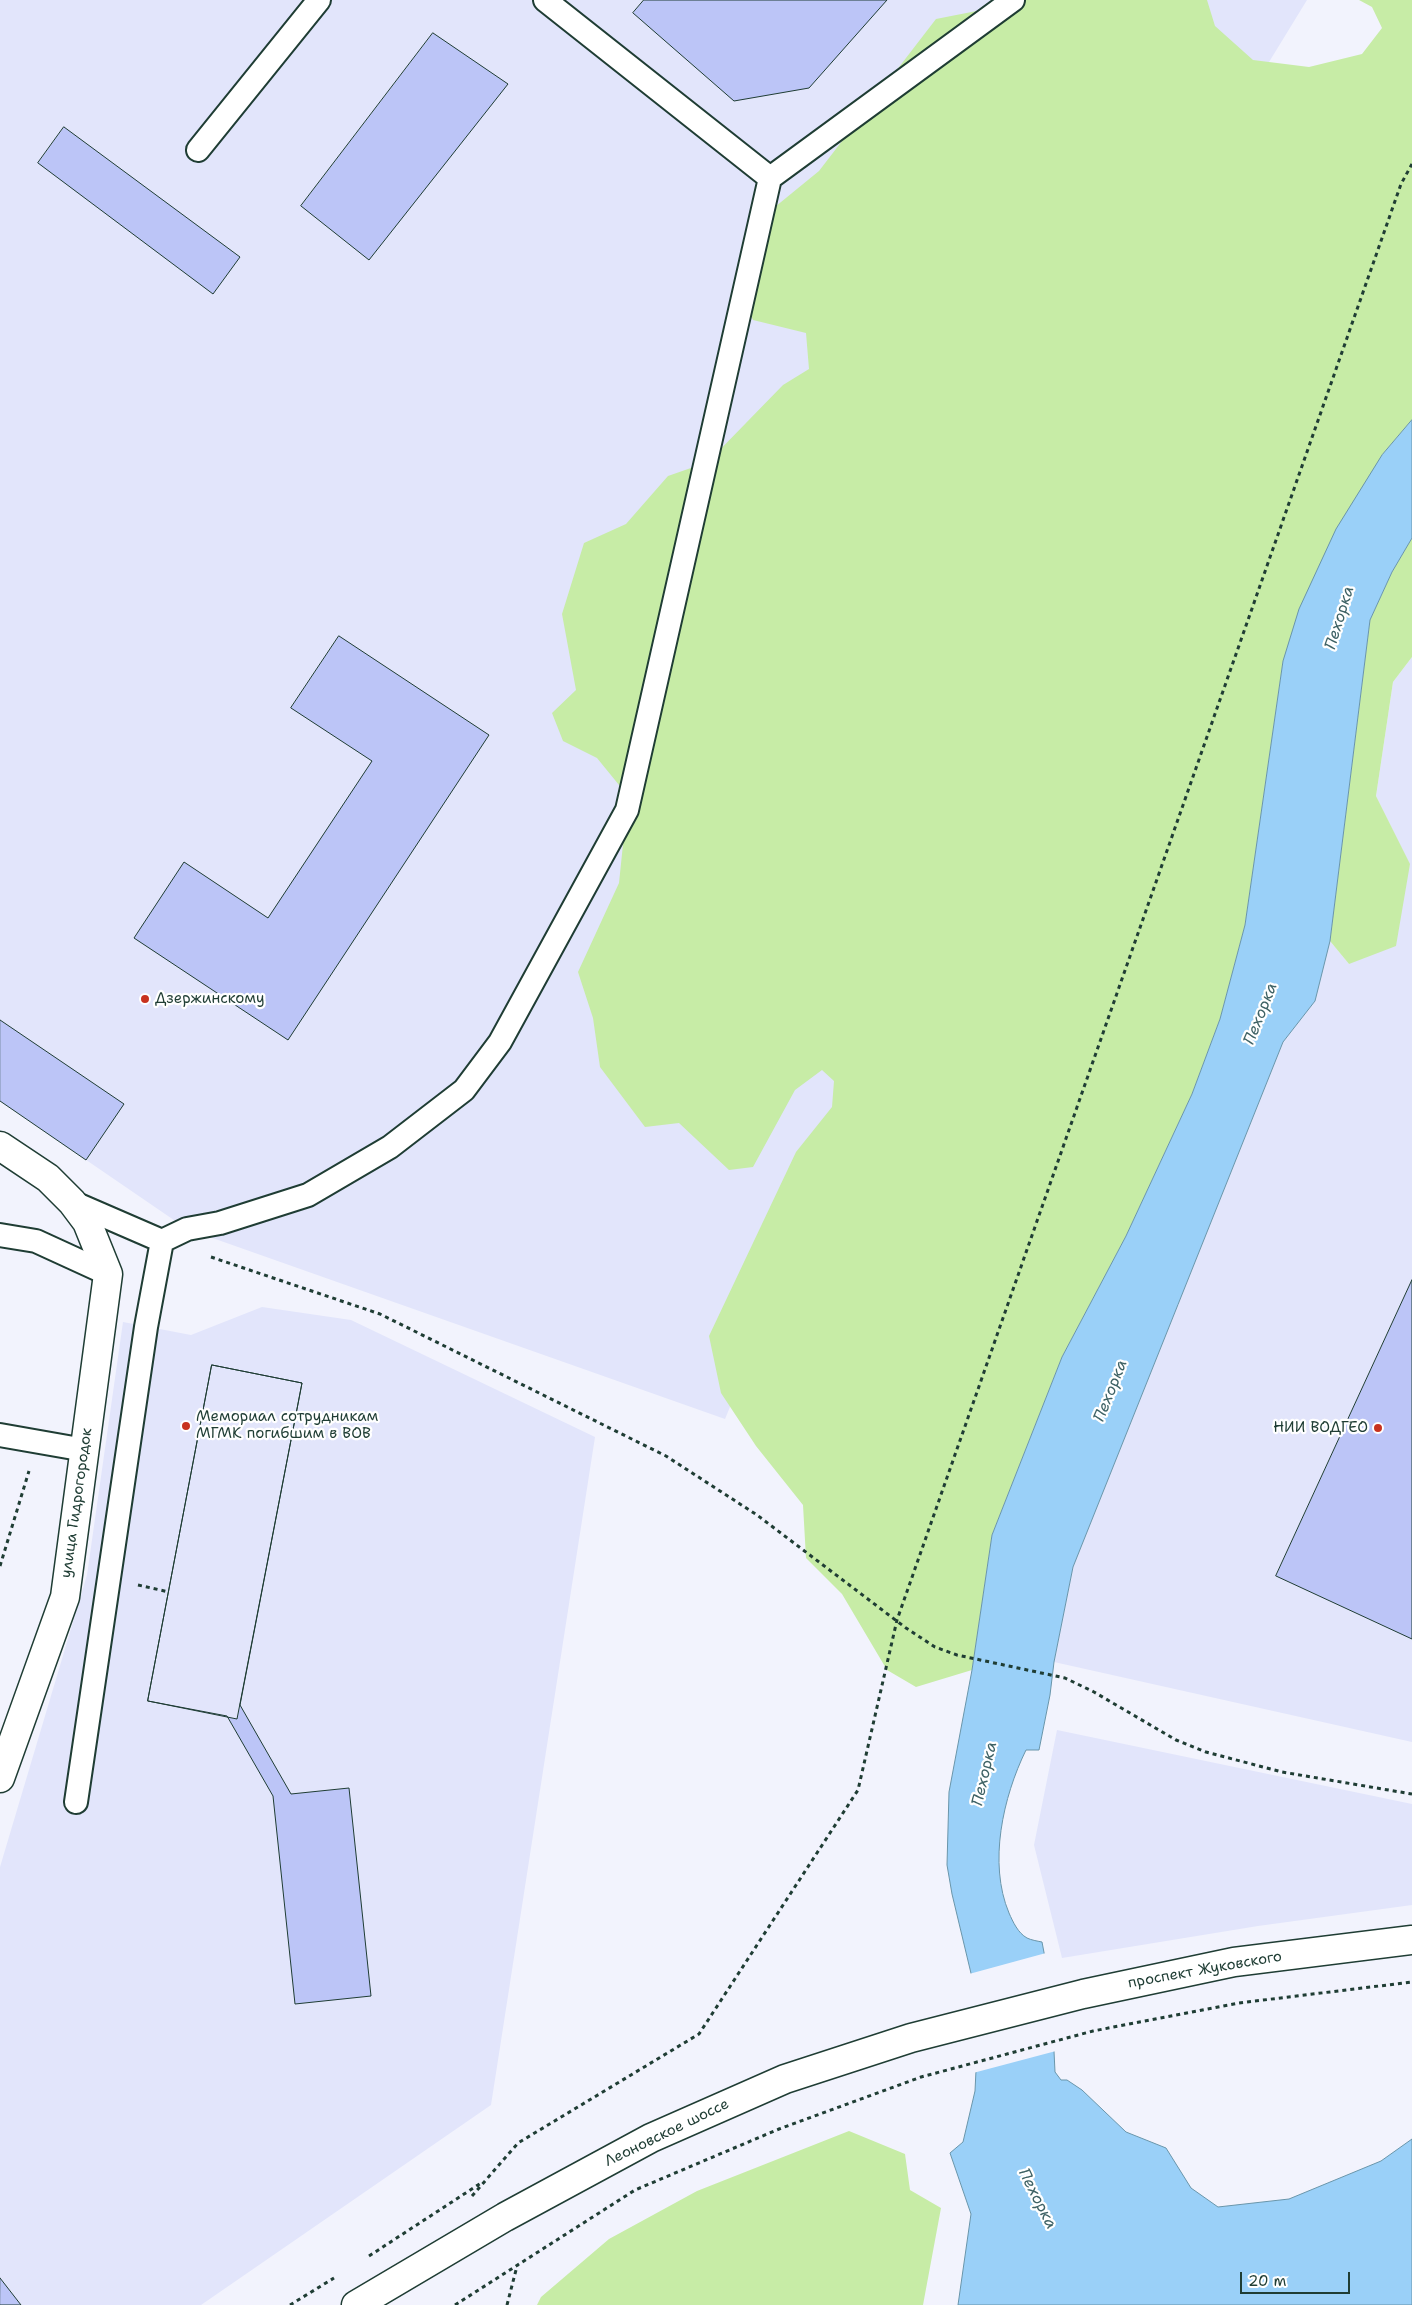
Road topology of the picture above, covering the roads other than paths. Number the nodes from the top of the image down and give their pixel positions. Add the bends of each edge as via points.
1 (319, 0) edge
2 (544, 0) edge
3 (1013, 0) edge
4 (198, 150) dead end
5 (770, 178) junction
6 (0, 1146) edge
7 (80, 1212) junction
8 (0, 1235) edge
9 (162, 1241) junction
10 (108, 1274) junction
11 (0, 1435) edge
12 (84, 1450) junction
13 (0, 1778) edge
14 (76, 1802) dead end
15 (1412, 1940) edge
16 (1001, 2014) joint
17 (356, 2305) edge

1 - 4 lane
2 - 5 lane
3 - 5 lane
5 - 9 lane via 627,810 500,1042 464,1090 390,1148 308,1195 220,1224 187,1229
6 - 7 main road via 48,1178
7 - 9 lane
7 - 10 main road, улица Гидрогородок
8 - 10 lane via 36,1241
9 - 14 lane
10 - 12 main road, улица Гидрогородок
11 - 12 lane
12 - 13 main road, улица Гидрогородок via 65,1597
15 - 16 main road, проспект Жуковского via 1234,1962
16 - 17 main road, Леоновское шоссе via 911,2038 785,2079 651,2138 505,2217

